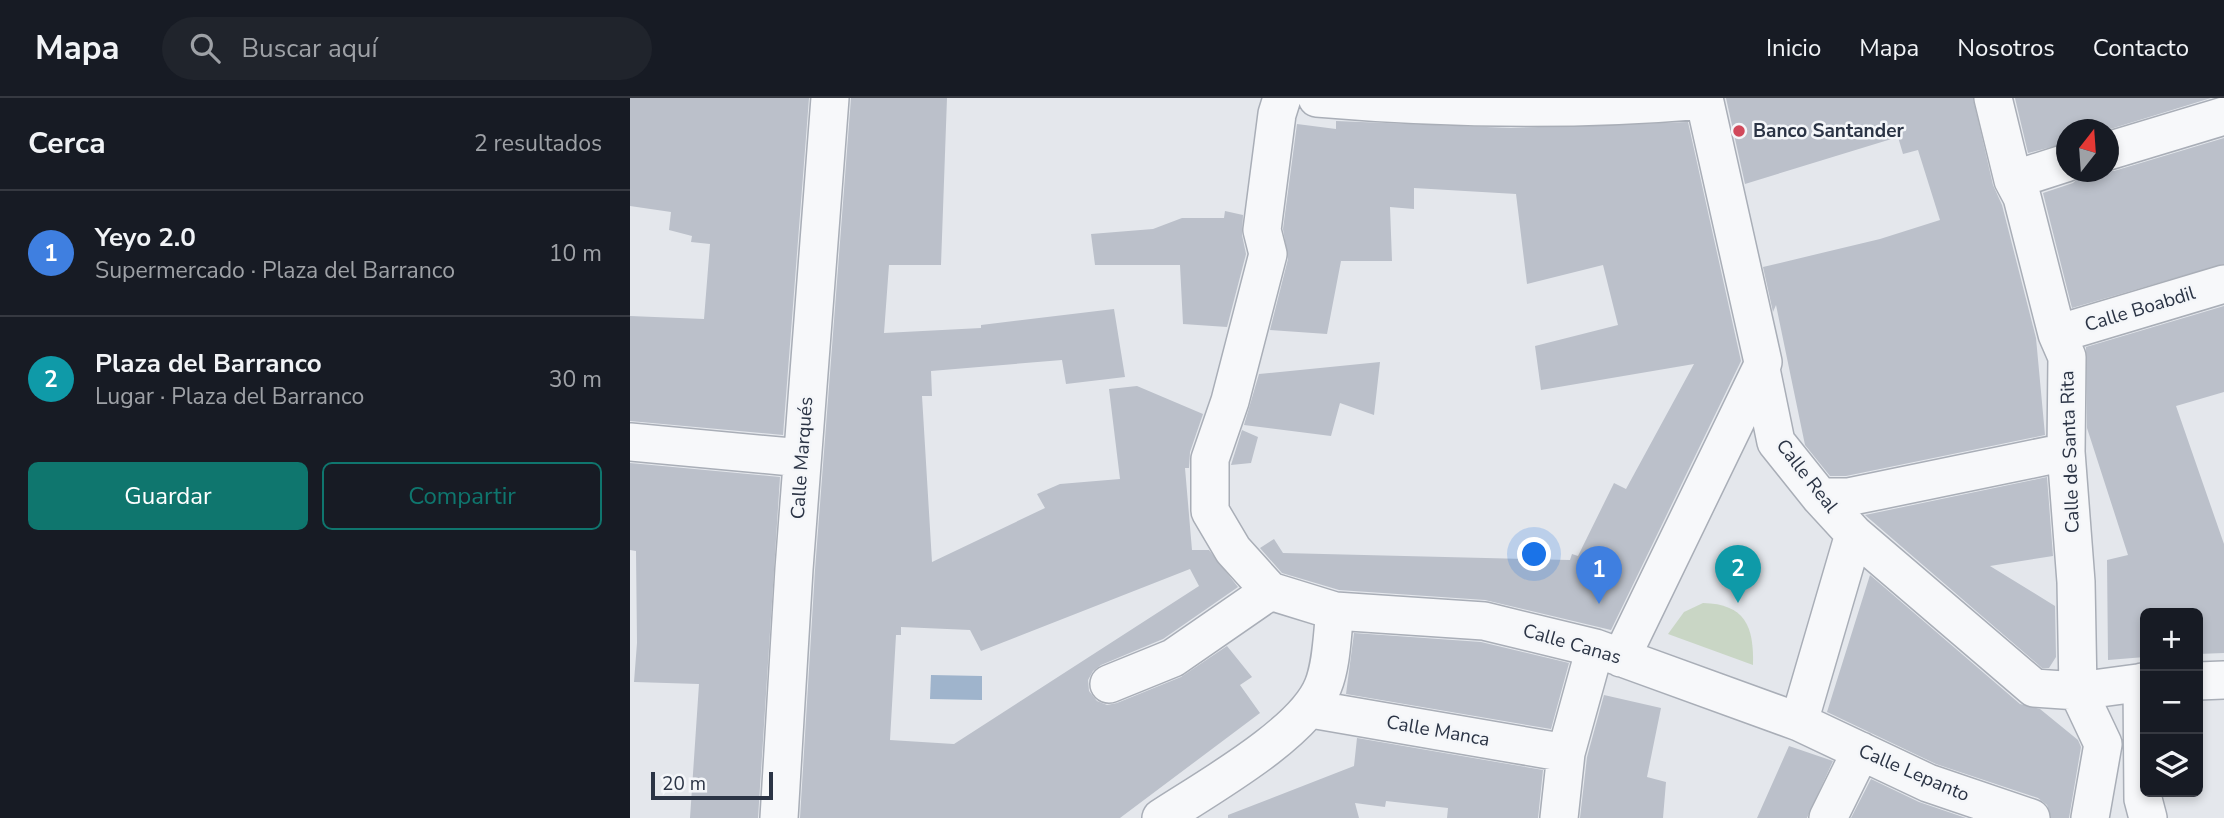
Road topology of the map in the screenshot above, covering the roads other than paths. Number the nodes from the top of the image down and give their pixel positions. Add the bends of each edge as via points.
1 (831, 98) edge
2 (1282, 98) edge
3 (1317, 98) edge
4 (1993, 98) edge
5 (1704, 99) edge
6 (2224, 116) edge
7 (2119, 148) edge
8 (2056, 166) edge
9 (2012, 180) junction
10 (2224, 284) edge
11 (2057, 334) junction
12 (1761, 369) junction
13 (630, 442) edge
14 (2066, 452) junction
15 (802, 458) junction
16 (1820, 497) junction
17 (1854, 534) junction
18 (1270, 591) junction
19 (1335, 611) junction
20 (1608, 653) junction
21 (2224, 680) edge
22 (2203, 681) edge
23 (2140, 683) edge
24 (1109, 684) dead end
25 (2078, 691) junction
26 (1311, 709) junction
27 (1799, 722) junction
28 (2144, 734) edge
29 (1861, 751) junction
30 (1566, 753) junction
31 (779, 818) edge
32 (1161, 818) edge
33 (1559, 818) edge
34 (1828, 818) edge
35 (2031, 818) edge
36 (2090, 818) edge
37 (2148, 818) edge

1 - 15 street, Calle Marqués
2 - 18 street via 1262,230 1268,254 1230,401 1210,458 1210,511 1233,550
3 - 5 street via 1624,107
4 - 9 street, Calle de Santa Rita
5 - 12 street, Calle Real
6 - 7 street
8 - 9 street
9 - 11 street, Calle de Santa Rita via 2022,197
10 - 11 street, Calle Boabdil
11 - 14 street, Calle de Santa Rita via 2067,357
12 - 16 street, Calle Real via 1776,442
12 - 20 street
13 - 15 street
14 - 16 street via 1847,497
14 - 25 street, Calle de Santa Rita
15 - 31 street, Calle Marqués
16 - 17 street, Calle Real
17 - 25 street, Calle Real via 2034,688
17 - 27 street
18 - 19 street, Calle Canas
18 - 24 street via 1173,658
19 - 20 street, Calle Canas via 1484,621
19 - 26 street via 1324,685
20 - 27 street, Calle Canas
20 - 30 street
21 - 22 street
23 - 25 street, Calle Real
25 - 36 street via 2103,744
26 - 30 street, Calle Manca
26 - 32 street via 1249,761
27 - 29 street, Calle Lepanto
28 - 37 street via 2143,799
29 - 34 street
29 - 35 street, Calle Lepanto via 1928,783
30 - 33 street

